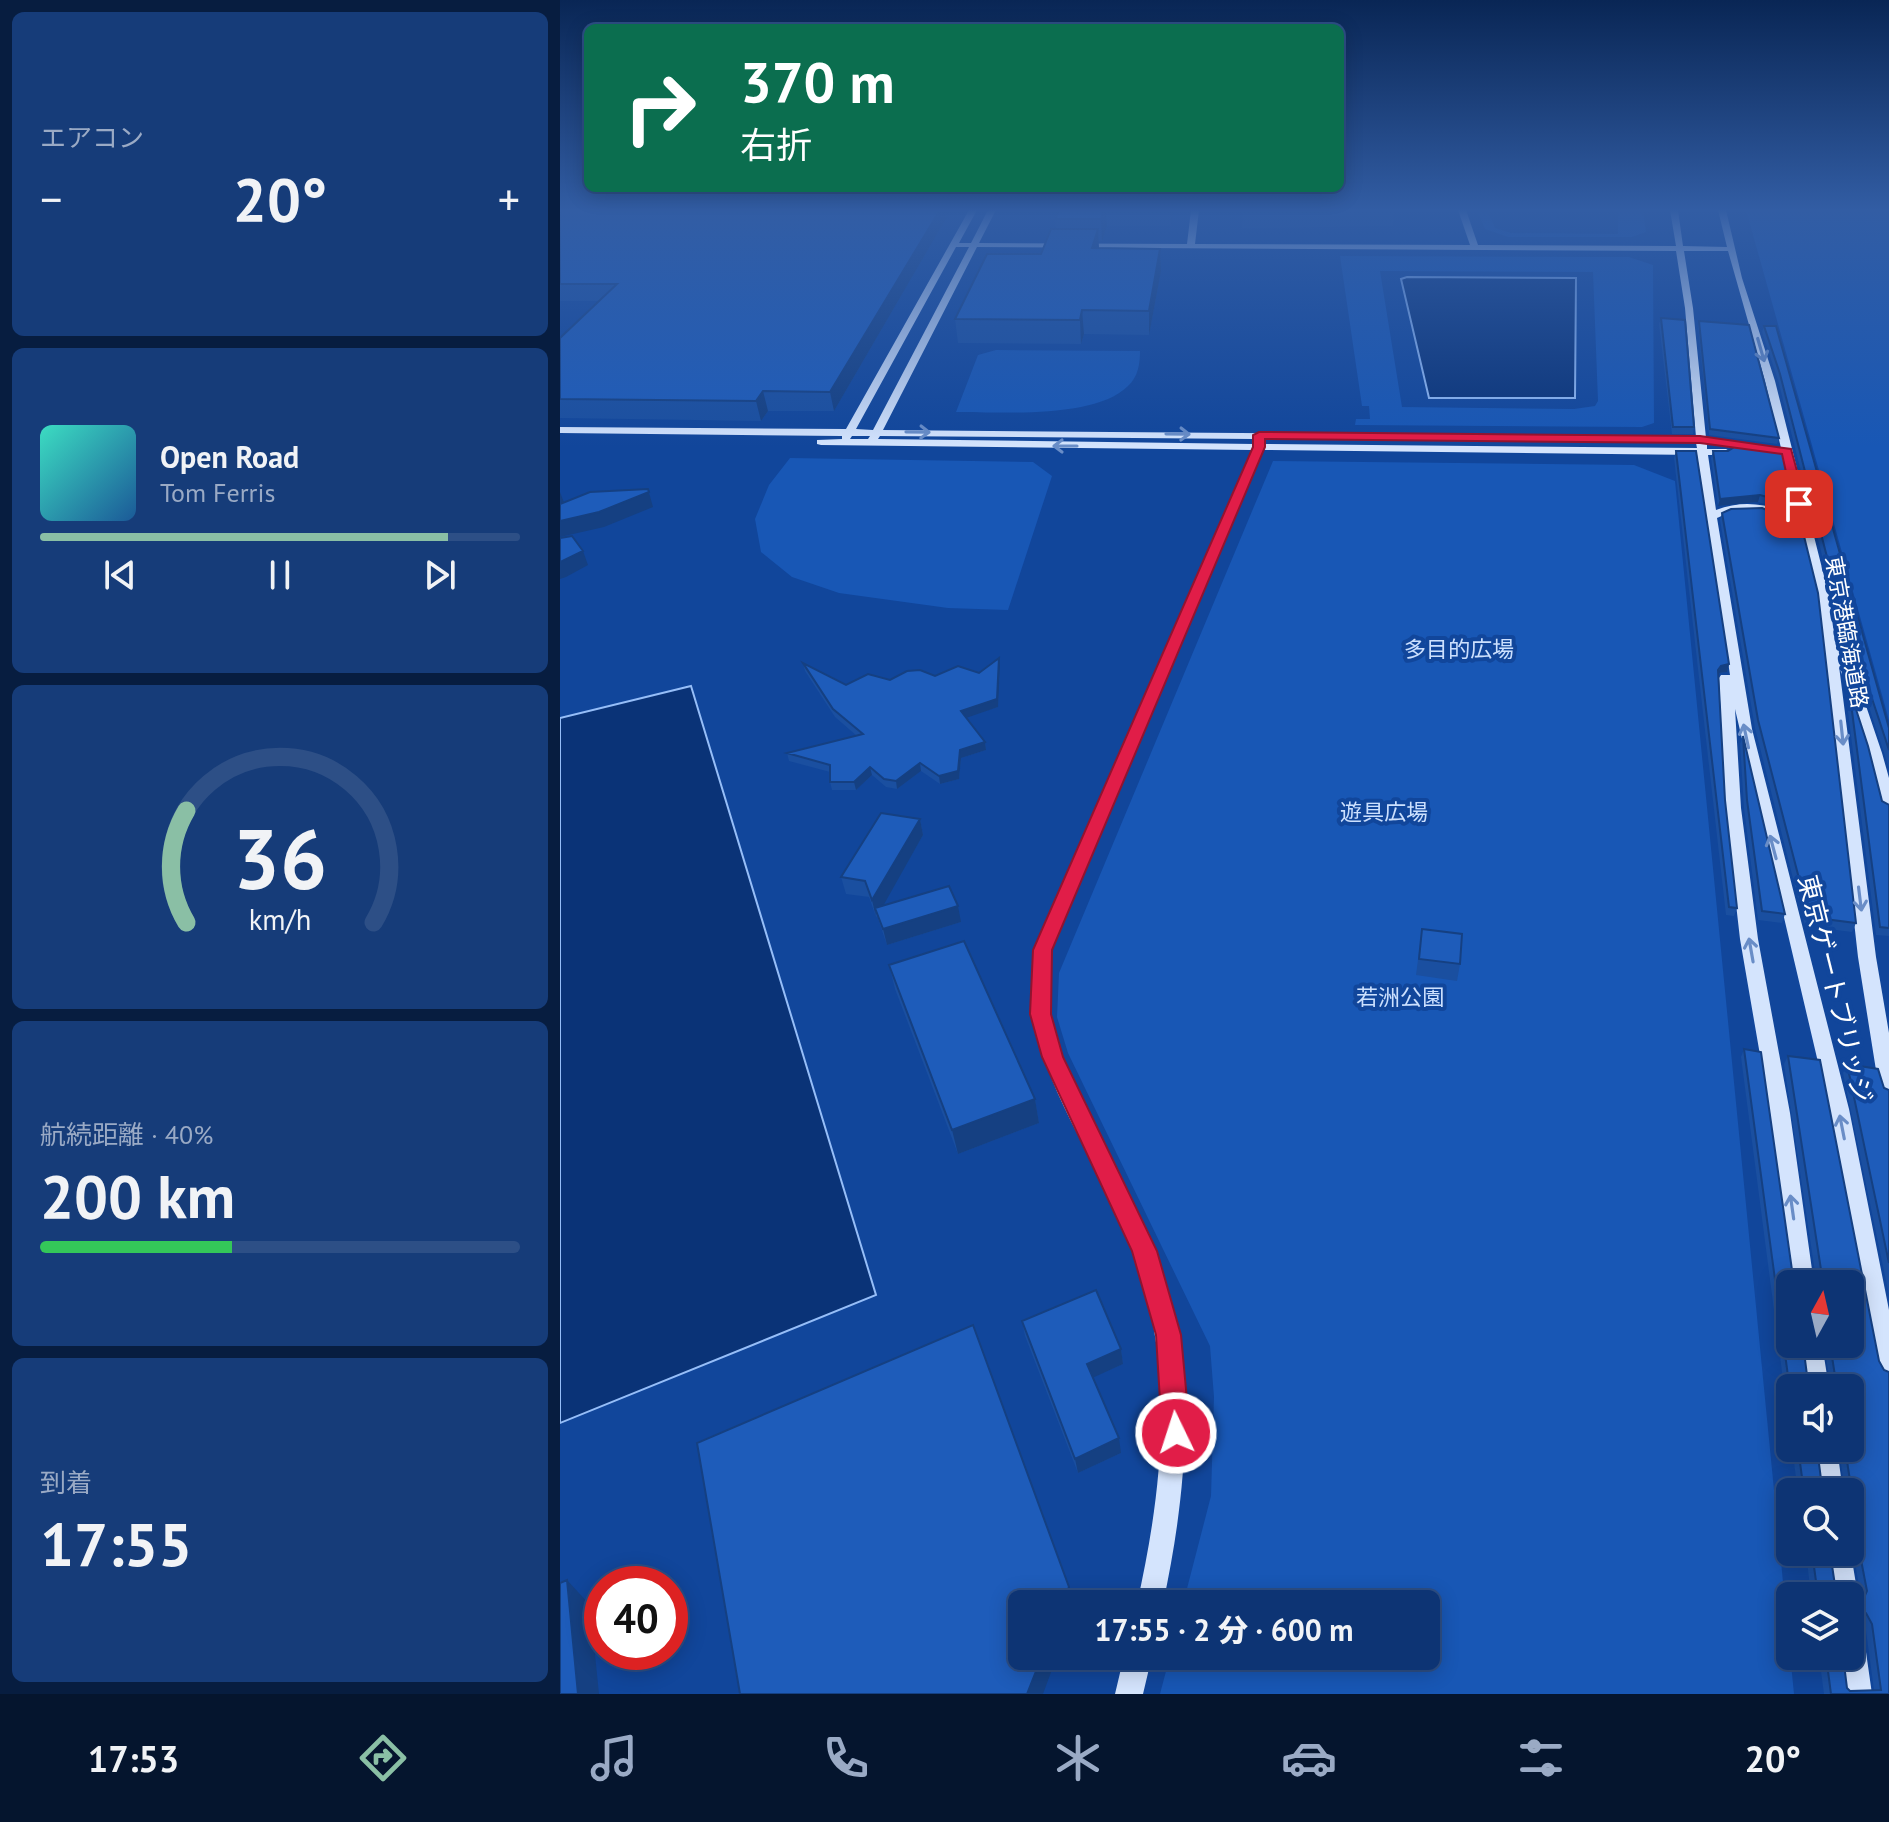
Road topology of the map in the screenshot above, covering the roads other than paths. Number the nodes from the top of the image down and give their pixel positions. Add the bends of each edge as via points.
1 (928, 289) edge
2 (952, 289) edge
3 (1686, 289) edge
4 (1742, 289) edge
5 (560, 430) edge
6 (850, 431) junction
7 (878, 431) junction
8 (560, 439) edge
9 (1259, 441) junction
10 (843, 443) junction
11 (871, 444) junction
12 (1700, 446) junction
13 (1787, 452) junction
14 (1711, 517) junction
15 (1805, 527) junction
16 (1722, 596) junction
17 (1824, 600) junction
18 (1889, 808) edge
19 (1850, 822) joint
20 (1889, 1089) edge
21 (1801, 1270) edge
22 (1889, 1368) edge
23 (1153, 1590) edge
24 (1135, 1670) edge
25 (1855, 1670) edge
26 (1129, 1694) edge
27 (1858, 1694) edge

1 - 6 street
2 - 7 street
3 - 12 street
4 -> 13 street, 東京港臨海道路
5 - 6 street
6 - 7 street
6 - 10 street
7 -> 9 street
7 - 11 street
8 - 10 street
9 -> 11 street
9 - 12 street
9 - 23 street via 1042,950 1041,1014 1053,1057 1145,1251 1168,1335 1176,1433 1173,1485
10 - 11 street
12 - 13 street
12 - 14 street
13 - 15 street, 東京港臨海道路
14 - 15 street via 1732,508 1762,507
14 - 16 street
15 - 17 street, 東京港臨海道路
21 -> 16 street via 1733,808
22 -> 16 street, 東京ゲートブリッジ via 1839,1109 1763,812
17 - 18 street
17 -> 19 street, 東京港臨海道路
19 -> 20 street, 東京ゲートブリッジ
24 - 26 street
25 - 27 street

